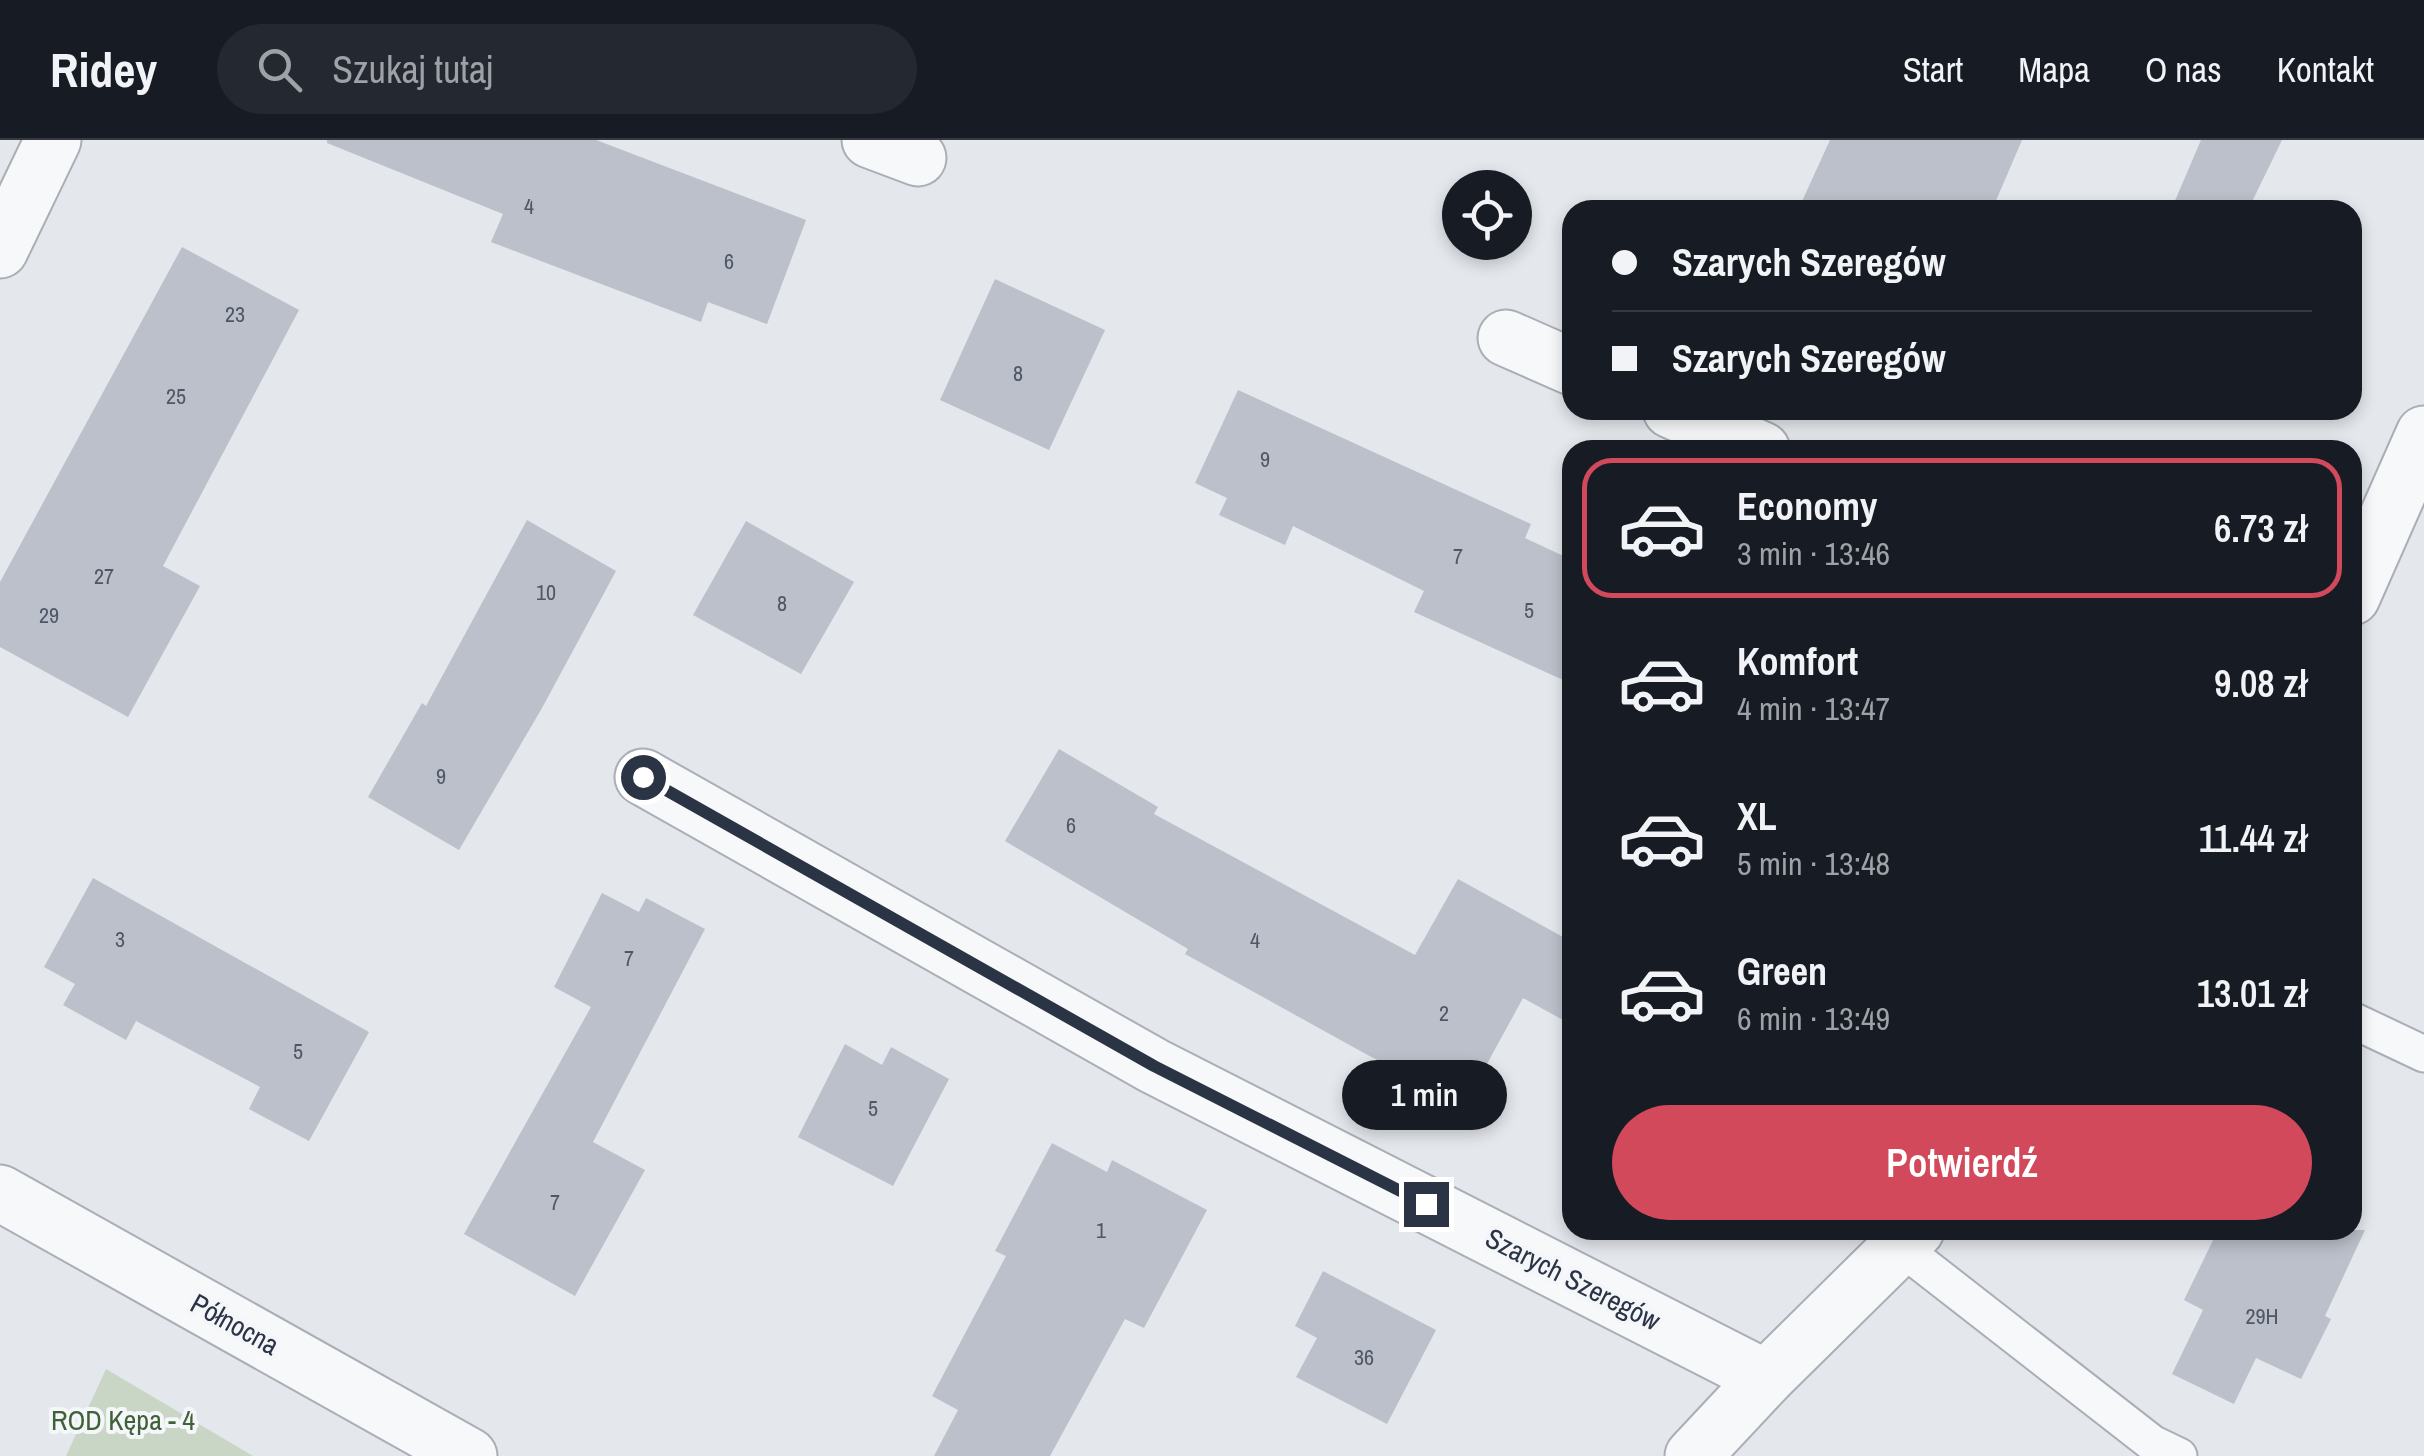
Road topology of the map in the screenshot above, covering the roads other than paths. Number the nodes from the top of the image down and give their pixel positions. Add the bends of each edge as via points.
1 (53, 140) edge
2 (0, 250) edge
3 (1506, 338) dead end
4 (1562, 363) edge
5 (1694, 420) edge
6 (1739, 440) edge
7 (2419, 459) edge
8 (2362, 576) edge
9 (643, 777) dead end
10 (2362, 1025) edge
11 (2424, 1054) edge
12 (0, 1193) edge
13 (1906, 1240) edge
14 (1910, 1240) edge
15 (1766, 1378) junction
16 (470, 1456) edge
17 (1693, 1456) edge
18 (2179, 1456) edge

1 - 2 street
3 - 4 street
5 - 6 street
7 - 8 street
9 - 15 street, Szarych Szeregów via 1154,1066
10 - 11 lane
12 - 16 street, Północna
13 - 15 street
14 - 18 lane via 2152,1443
15 - 17 street

